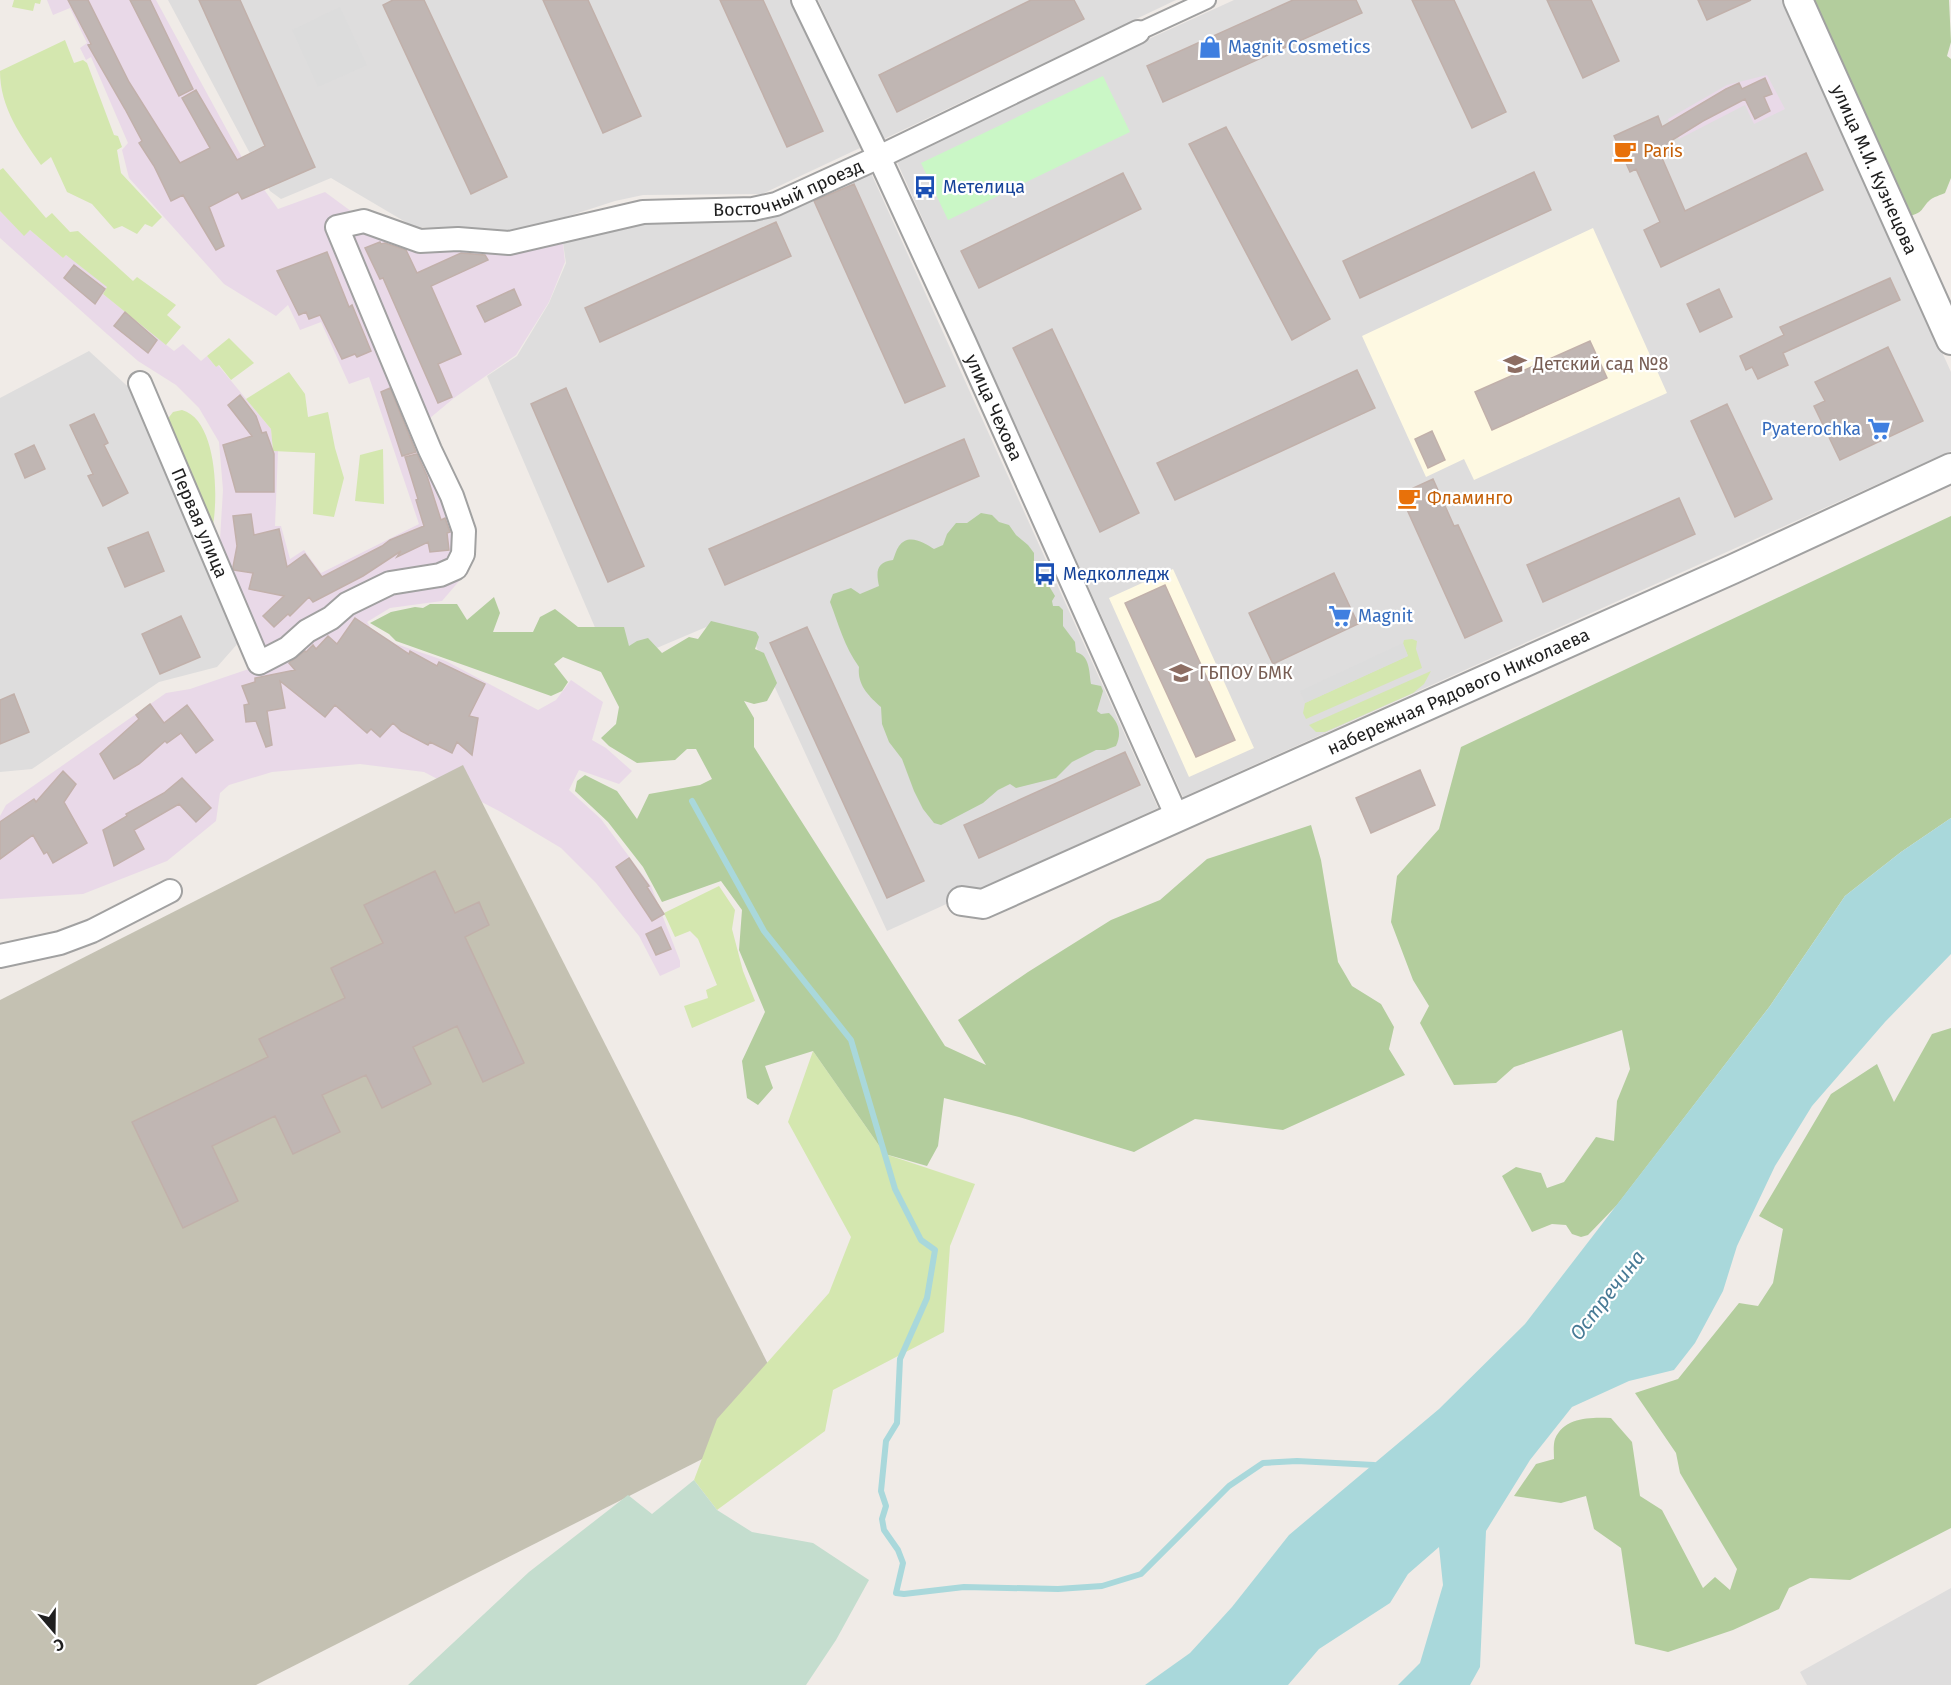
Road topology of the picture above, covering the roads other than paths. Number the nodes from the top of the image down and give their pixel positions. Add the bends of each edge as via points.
1 (803, 0) edge
2 (1207, 0) edge
3 (1797, 0) edge
4 (1138, 32) joint
5 (879, 157) junction
6 (1951, 340) edge
7 (140, 383) dead end
8 (1951, 468) edge
9 (259, 663) joint
10 (1177, 817) junction
11 (170, 891) dead end
12 (962, 901) dead end
13 (0, 956) edge

1 - 5 street, улица Чехова
2 - 4 street, Восточный проезд
3 - 6 street, улица М.И. Кузнецова
4 - 5 street, Восточный проезд
5 - 9 street, Восточный проезд via 776,204 753,209 643,212 509,243 458,238 420,241 364,221 337,227 452,496 464,531 464,554 456,568 390,583 346,604 288,648
5 - 10 street, улица Чехова
7 - 9 street, Первая улица
8 - 10 street, набережная Рядового Николаева
10 - 12 street, набережная Рядового Николаева via 983,904
11 - 13 street via 92,931 60,943

